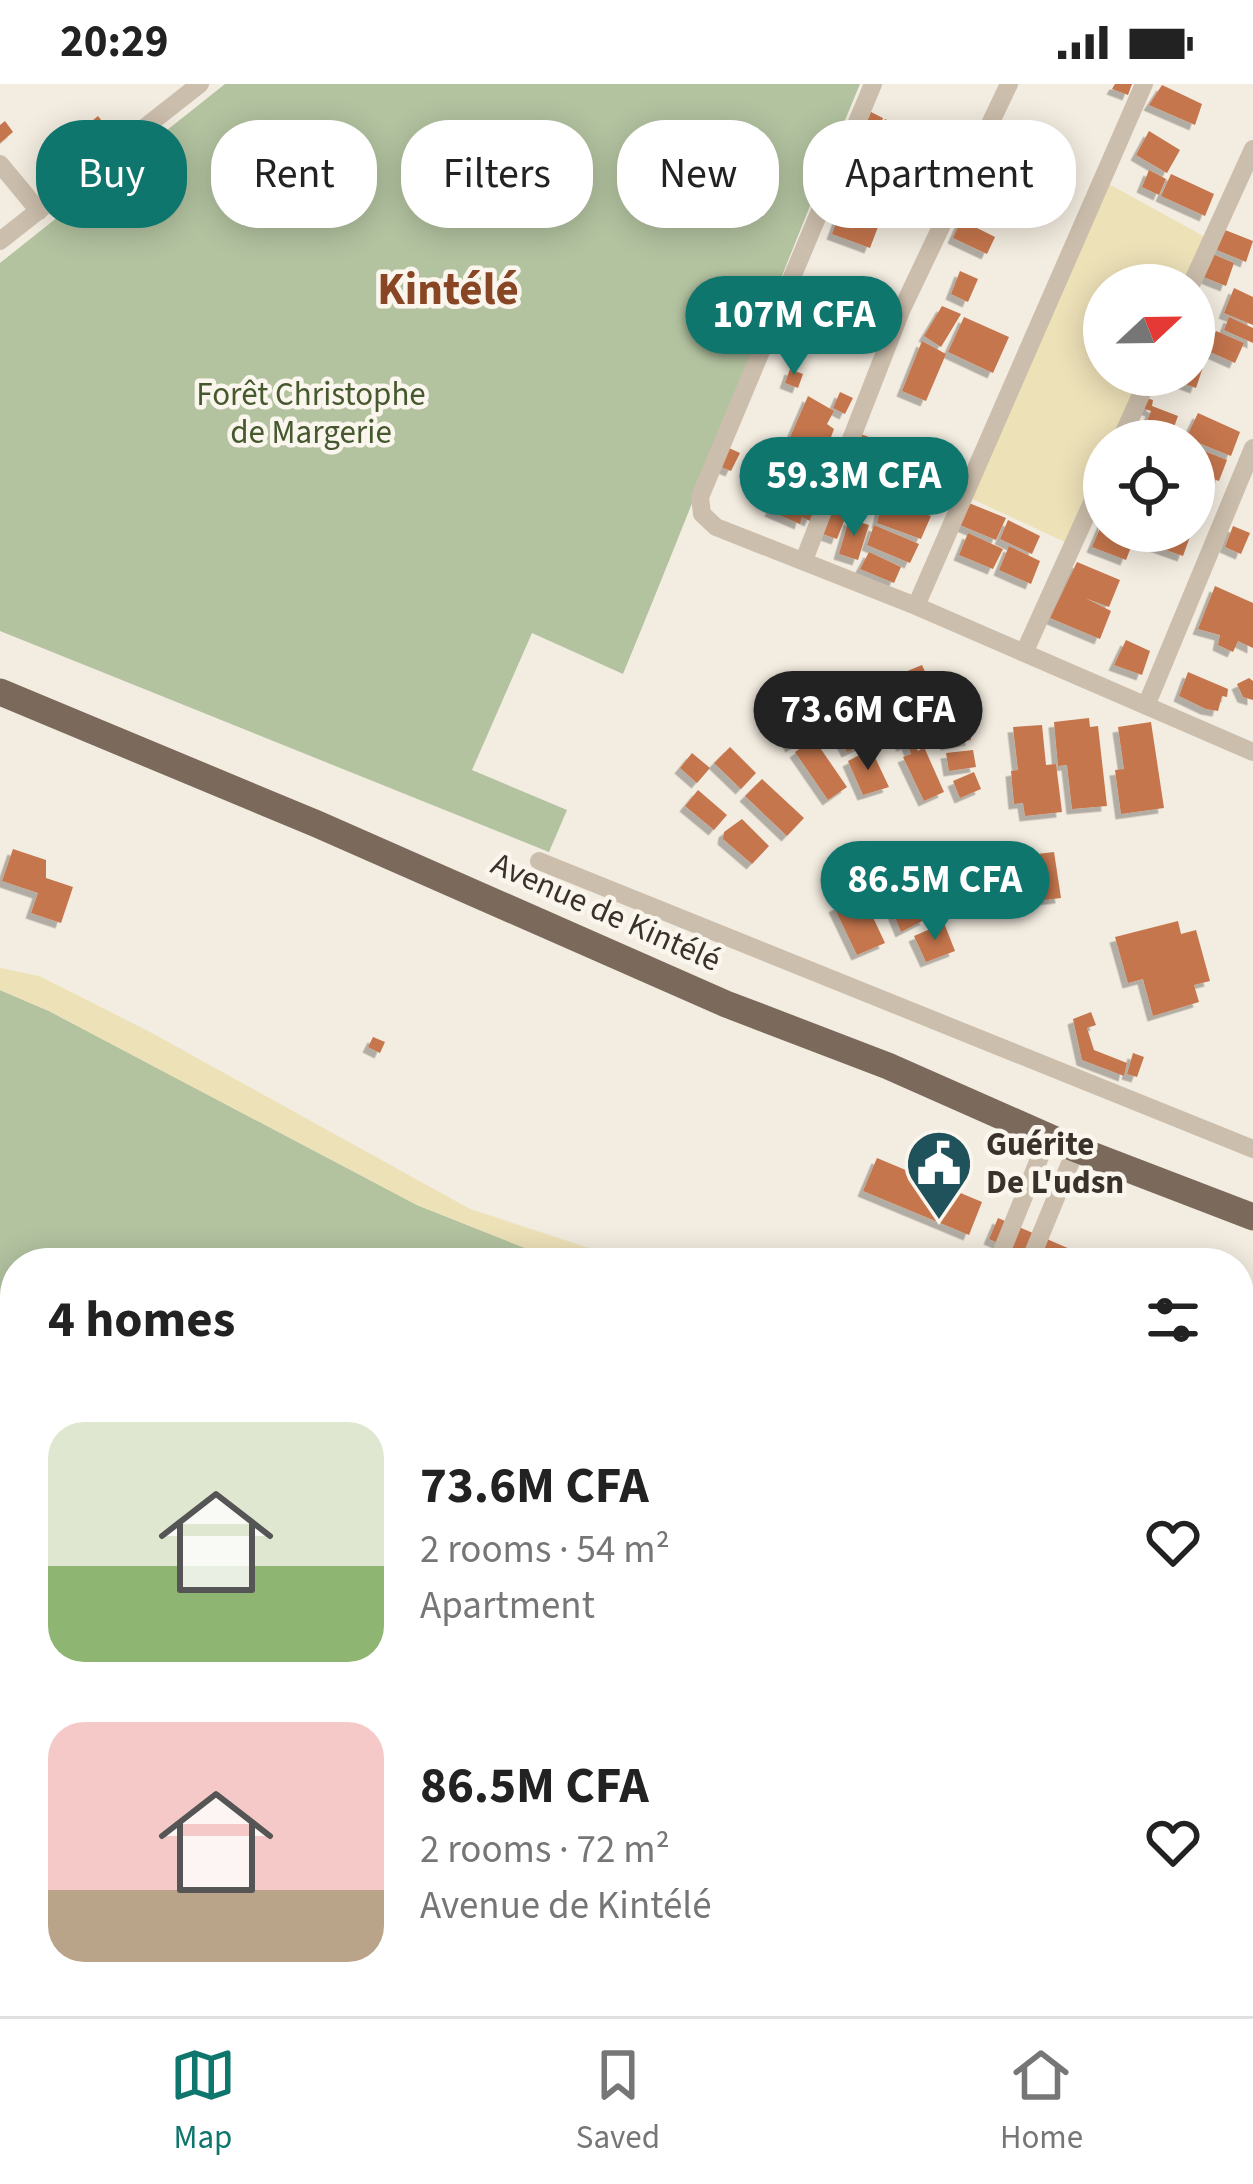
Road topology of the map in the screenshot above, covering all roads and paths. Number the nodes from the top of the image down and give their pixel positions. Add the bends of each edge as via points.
1 (200, 84) edge
2 (873, 84) edge
3 (1010, 84) edge
4 (1144, 84) edge
5 (154, 120) edge
6 (1253, 149) edge
7 (0, 164) edge
8 (36, 207) edge
9 (36, 213) edge
10 (0, 241) edge
11 (1201, 264) edge
12 (1253, 448) edge
13 (1083, 522) edge
14 (804, 560) junction
15 (916, 606) junction
16 (1024, 653) junction
17 (0, 692) edge
18 (1146, 706) junction
19 (1253, 752) edge
20 (539, 861) dead end
21 (1037, 1143) junction
22 (1253, 1149) edge
23 (1081, 1160) junction
24 (1253, 1217) edge
25 (1002, 1248) edge
26 (1037, 1248) edge

1 - 5 street
2 - 14 street via 700,497 701,514 716,527
3 - 14 street via 901,311
4 - 15 street
6 - 11 street
7 - 8 street
9 - 10 street
12 - 18 street
13 - 16 street
14 - 15 street
15 - 16 street
16 - 18 street
17 - 21 main road, Avenue de Kintélé via 888,1066
18 - 19 street
20 - 22 street
21 - 23 main road, Avenue de Kintélé
21 - 25 street
23 - 24 main road, Avenue de Kintélé
23 - 26 street

